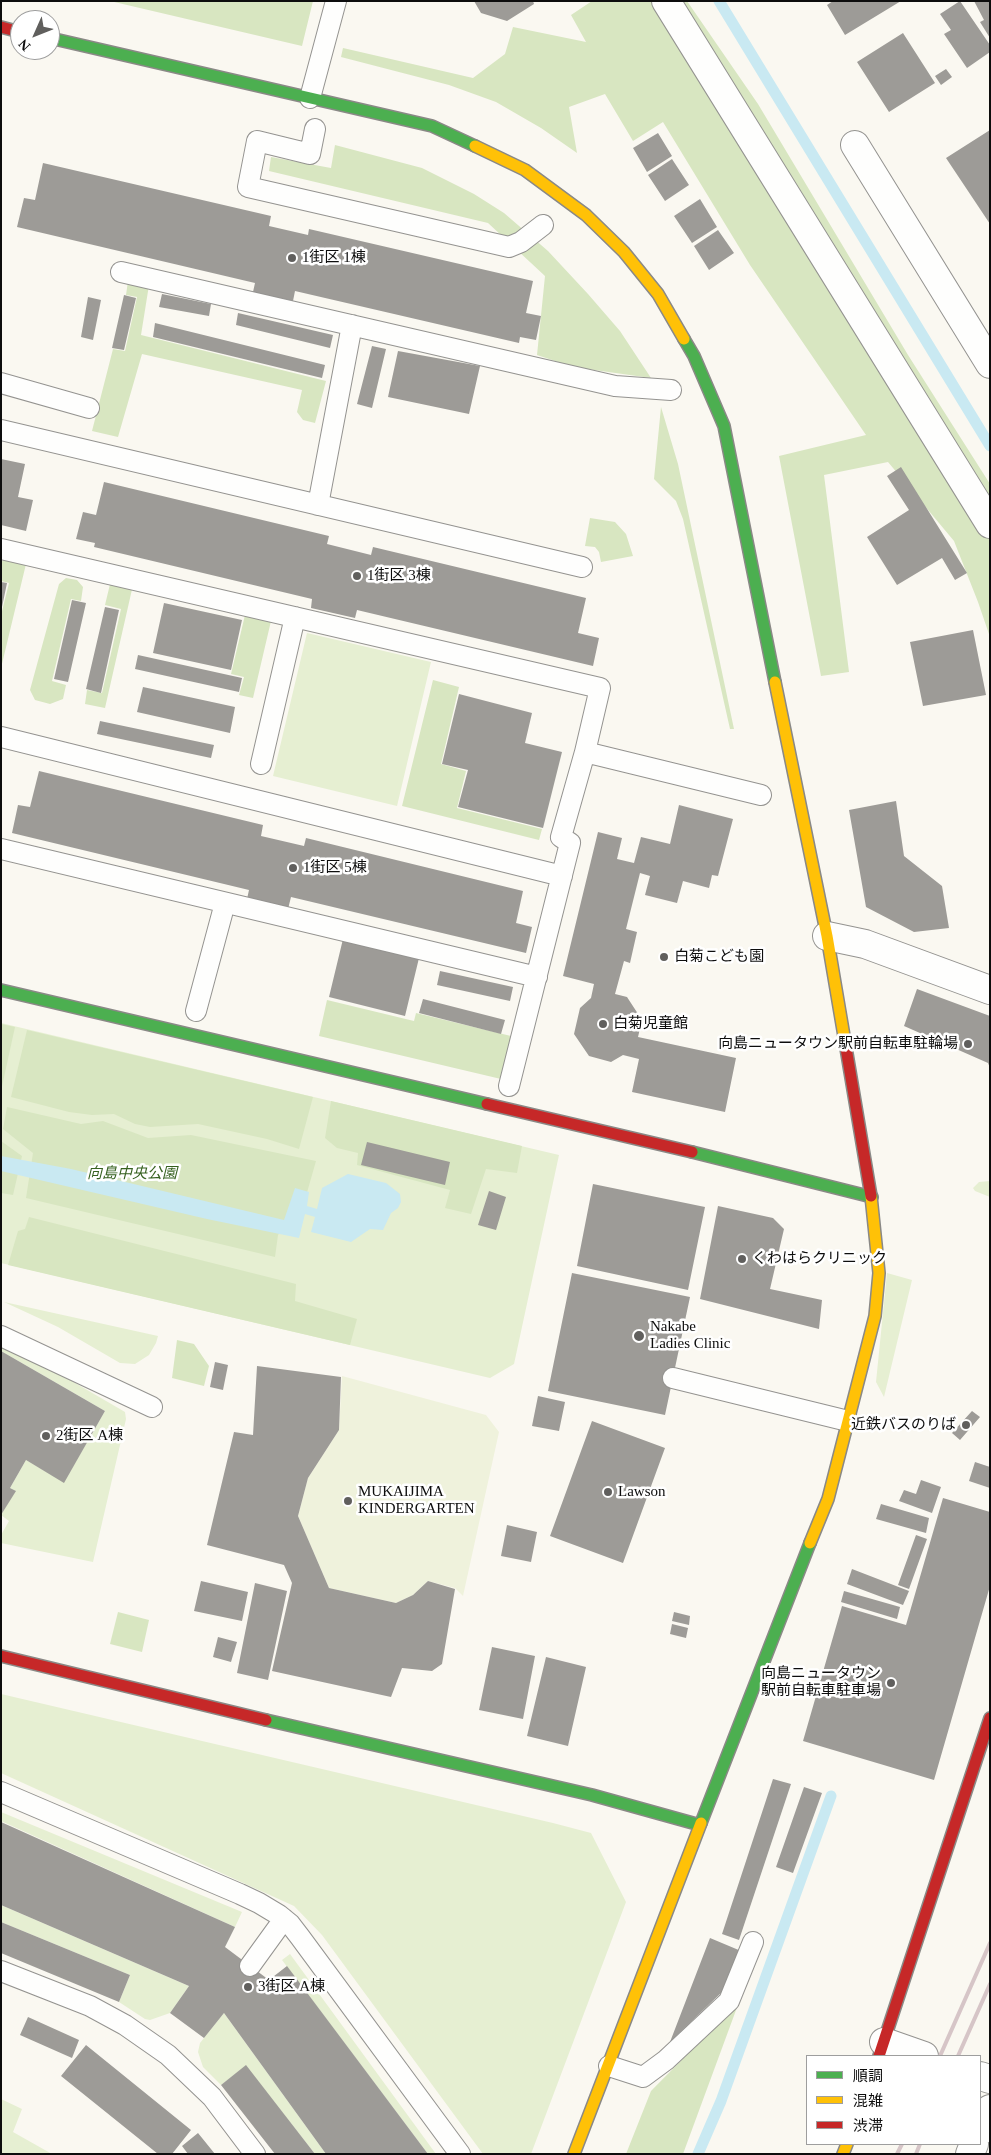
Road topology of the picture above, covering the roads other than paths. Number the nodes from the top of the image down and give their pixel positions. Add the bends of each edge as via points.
1 (336, 1) edge
2 (666, 1) edge
3 (60, 40) edge
4 (310, 98) junction
5 (315, 129) dead end
6 (855, 144) dead end
7 (543, 226) dead end
8 (121, 272) dead end
9 (352, 325) junction
10 (990, 364) edge
11 (1, 383) edge
12 (671, 390) dead end
13 (88, 408) dead end
14 (1, 430) edge
15 (318, 505) junction
16 (990, 524) edge
17 (1, 549) edge
18 (582, 567) dead end
19 (295, 617) junction
20 (1, 737) edge
21 (584, 752) junction
22 (261, 764) dead end
23 (760, 795) dead end
24 (1, 849) edge
25 (562, 876) junction
26 (224, 903) junction
27 (827, 936) junction
28 (537, 977) junction
29 (1, 990) edge
30 (990, 990) edge
31 (196, 1012) dead end
32 (509, 1086) dead end
33 (872, 1197) junction
34 (1, 1336) edge
35 (673, 1378) dead end
36 (152, 1407) dead end
37 (848, 1421) junction
38 (1, 1656) edge
39 (990, 1718) edge
40 (1, 1792) edge
41 (700, 1825) junction
42 (284, 1919) junction
43 (753, 1942) dead end
44 (250, 1966) dead end
45 (1, 1971) edge
46 (881, 2049) edge
47 (918, 2055) edge
48 (609, 2066) junction
49 (990, 2108) edge
50 (981, 2129) edge
51 (255, 2154) edge
52 (460, 2154) edge
53 (574, 2154) edge

1 - 4 lane
2 - 16 street
3 - 4 street
4 - 27 street via 432,126 525,170 586,215 624,252 658,294 694,356 724,426
5 - 7 lane via 310,154 258,141 248,187 509,247
6 - 10 street
8 - 9 lane
9 - 12 lane via 615,386
9 - 15 lane
11 - 13 lane
14 - 15 lane
15 - 18 lane
17 - 19 lane
19 - 21 lane via 600,688
19 - 22 lane
20 - 25 lane
21 - 23 lane
21 - 25 lane via 561,837 570,843
24 - 26 lane
25 - 28 lane
26 - 28 lane
26 - 31 lane
27 - 30 street via 865,944
27 - 33 street
28 - 32 lane
29 - 33 street
33 - 37 street via 879,1273 875,1316
34 - 36 lane
35 - 37 lane
37 - 41 street via 828,1500
38 - 41 street via 592,1795
39 - 46 street
40 - 42 lane via 259,1903
41 - 48 street
42 - 44 lane
42 - 52 lane
43 - 48 lane via 729,2001 666,2060 643,2077
45 - 51 lane via 90,2006 125,2025 168,2056 212,2098
46 - 47 street
48 - 53 street
49 - 50 street

